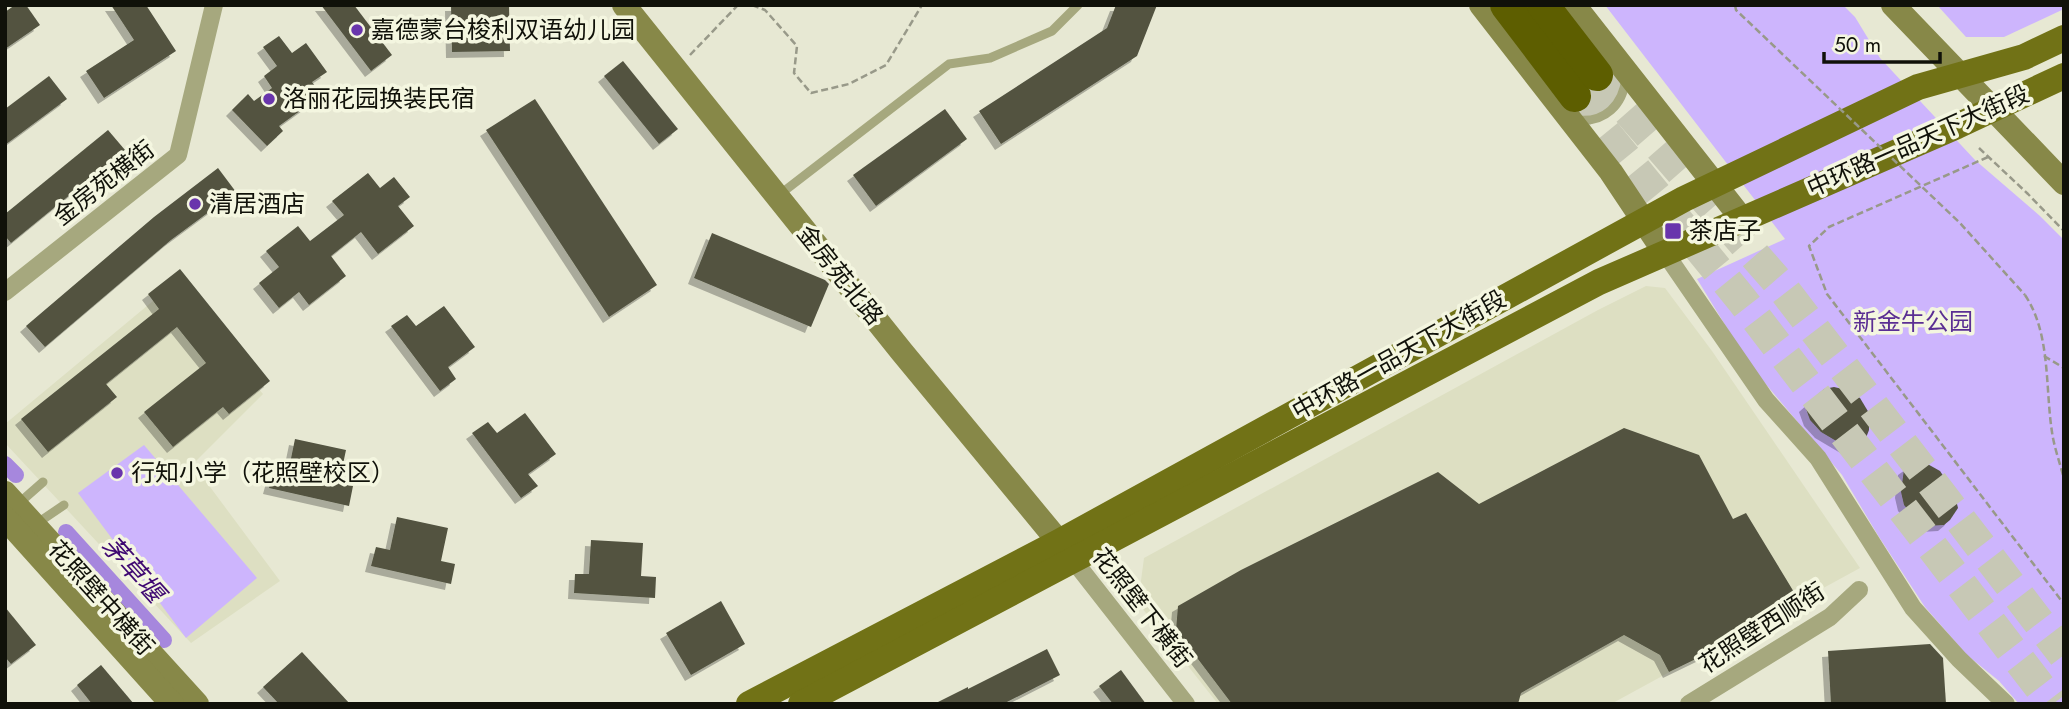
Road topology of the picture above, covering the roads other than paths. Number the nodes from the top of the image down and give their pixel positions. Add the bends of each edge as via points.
1 (214, 5) edge
2 (624, 5) edge
3 (1078, 5) edge
4 (1481, 5) edge
5 (1506, 5) edge
6 (1543, 5) edge
7 (1574, 5) edge
8 (1893, 5) edge
9 (2064, 38) edge
10 (1960, 74) junction
11 (2064, 76) edge
12 (1592, 90) junction
13 (1993, 108) junction
14 (2064, 183) edge
15 (1718, 185) junction
16 (777, 196) junction
17 (1742, 219) junction
18 (1644, 220) junction
19 (1665, 253) junction
20 (5, 292) edge
21 (43, 482) dead end
22 (64, 505) dead end
23 (9, 506) edge
24 (34, 525) junction
25 (1066, 551) junction
26 (1859, 590) dead end
27 (172, 704) edge
28 (197, 704) edge
29 (749, 704) edge
30 (801, 704) edge
31 (1186, 704) edge
32 (1689, 704) edge
33 (2006, 704) edge

1 - 20 street, 金房苑横街 via 178,155
2 - 16 street, 金房苑北路
3 - 16 lane via 1052,31 990,58 949,64
4 - 12 street
5 - 12 highway
6 - 12 highway
7 - 12 street
8 - 10 street
9 - 10 main road, 中环路一品天下大街段 via 2024,57
10 - 13 street
10 - 15 main road, 中环路一品天下大街段 via 1918,87
11 - 13 main road, 中环路一品天下大街段
12 - 15 street
12 - 18 street via 1611,172
13 - 14 street
13 - 17 main road, 中环路一品天下大街段
15 - 17 street
15 - 18 main road, 中环路一品天下大街段
16 - 25 street, 金房苑北路
17 - 19 main road, 中环路一品天下大街段
18 - 19 street
18 - 25 main road, 中环路一品天下大街段
19 - 25 main road, 中环路一品天下大街段
19 - 33 street via 1766,400 1818,457 1913,608
21 - 23 lane
22 - 24 lane
23 - 24 street, 花照壁中横街
23 - 27 street, 花照壁中横街
24 - 28 street, 花照壁中横街
25 - 29 main road, 中环路一品天下大街段
25 - 30 main road, 中环路一品天下大街段
25 - 31 street, 花照壁下横街
26 - 32 street, 花照壁西顺街 via 1830,617

